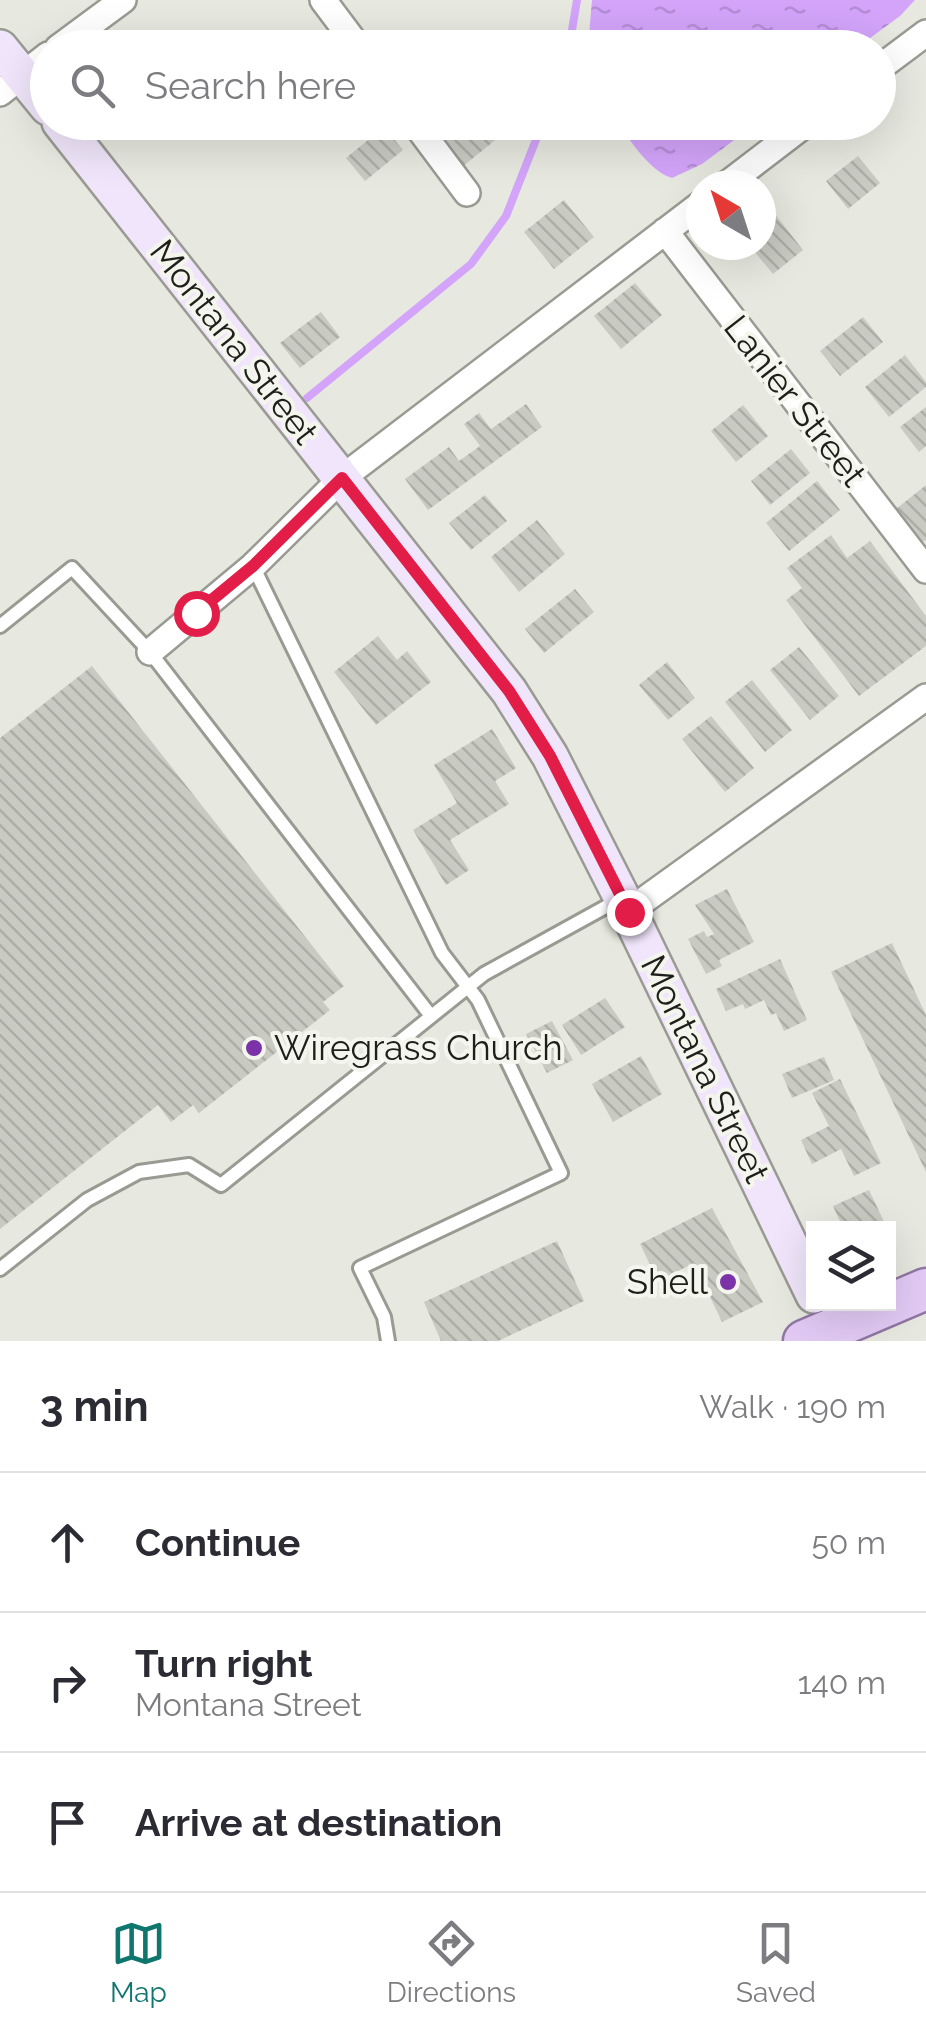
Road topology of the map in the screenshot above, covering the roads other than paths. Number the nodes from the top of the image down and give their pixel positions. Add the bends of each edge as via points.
1 (123, 0) edge
2 (323, 0) edge
3 (82, 30) edge
4 (345, 30) edge
5 (926, 33) edge
6 (896, 56) edge
7 (74, 140) edge
8 (427, 140) edge
9 (785, 140) edge
10 (746, 170) edge
11 (467, 194) dead end
12 (686, 215) edge
13 (664, 231) junction
14 (342, 478) junction
15 (253, 566) junction
16 (926, 570) edge
17 (0, 626) edge
18 (150, 652) junction
19 (926, 697) edge
20 (626, 904) junction
21 (468, 987) junction
22 (432, 1016) junction
23 (0, 1268) edge
24 (926, 1288) edge
25 (816, 1317) edge
26 (388, 1341) edge

1 - 3 street
2 - 4 street
5 - 6 street
7 - 14 street, Montana Street
8 - 11 street
9 - 10 street
12 - 13 street
13 - 14 street
13 - 16 street, Lanier Street
14 - 15 street
14 - 20 street, Montana Street via 509,691
15 - 18 street
15 - 21 lane via 442,953
17 - 18 lane via 72,568
18 - 22 lane
19 - 20 street
20 - 21 lane
20 - 25 street, Montana Street
21 - 22 lane
21 - 26 lane via 561,1173 360,1268
22 - 23 lane via 221,1185 190,1165 139,1172 87,1200
24 - 25 main road

